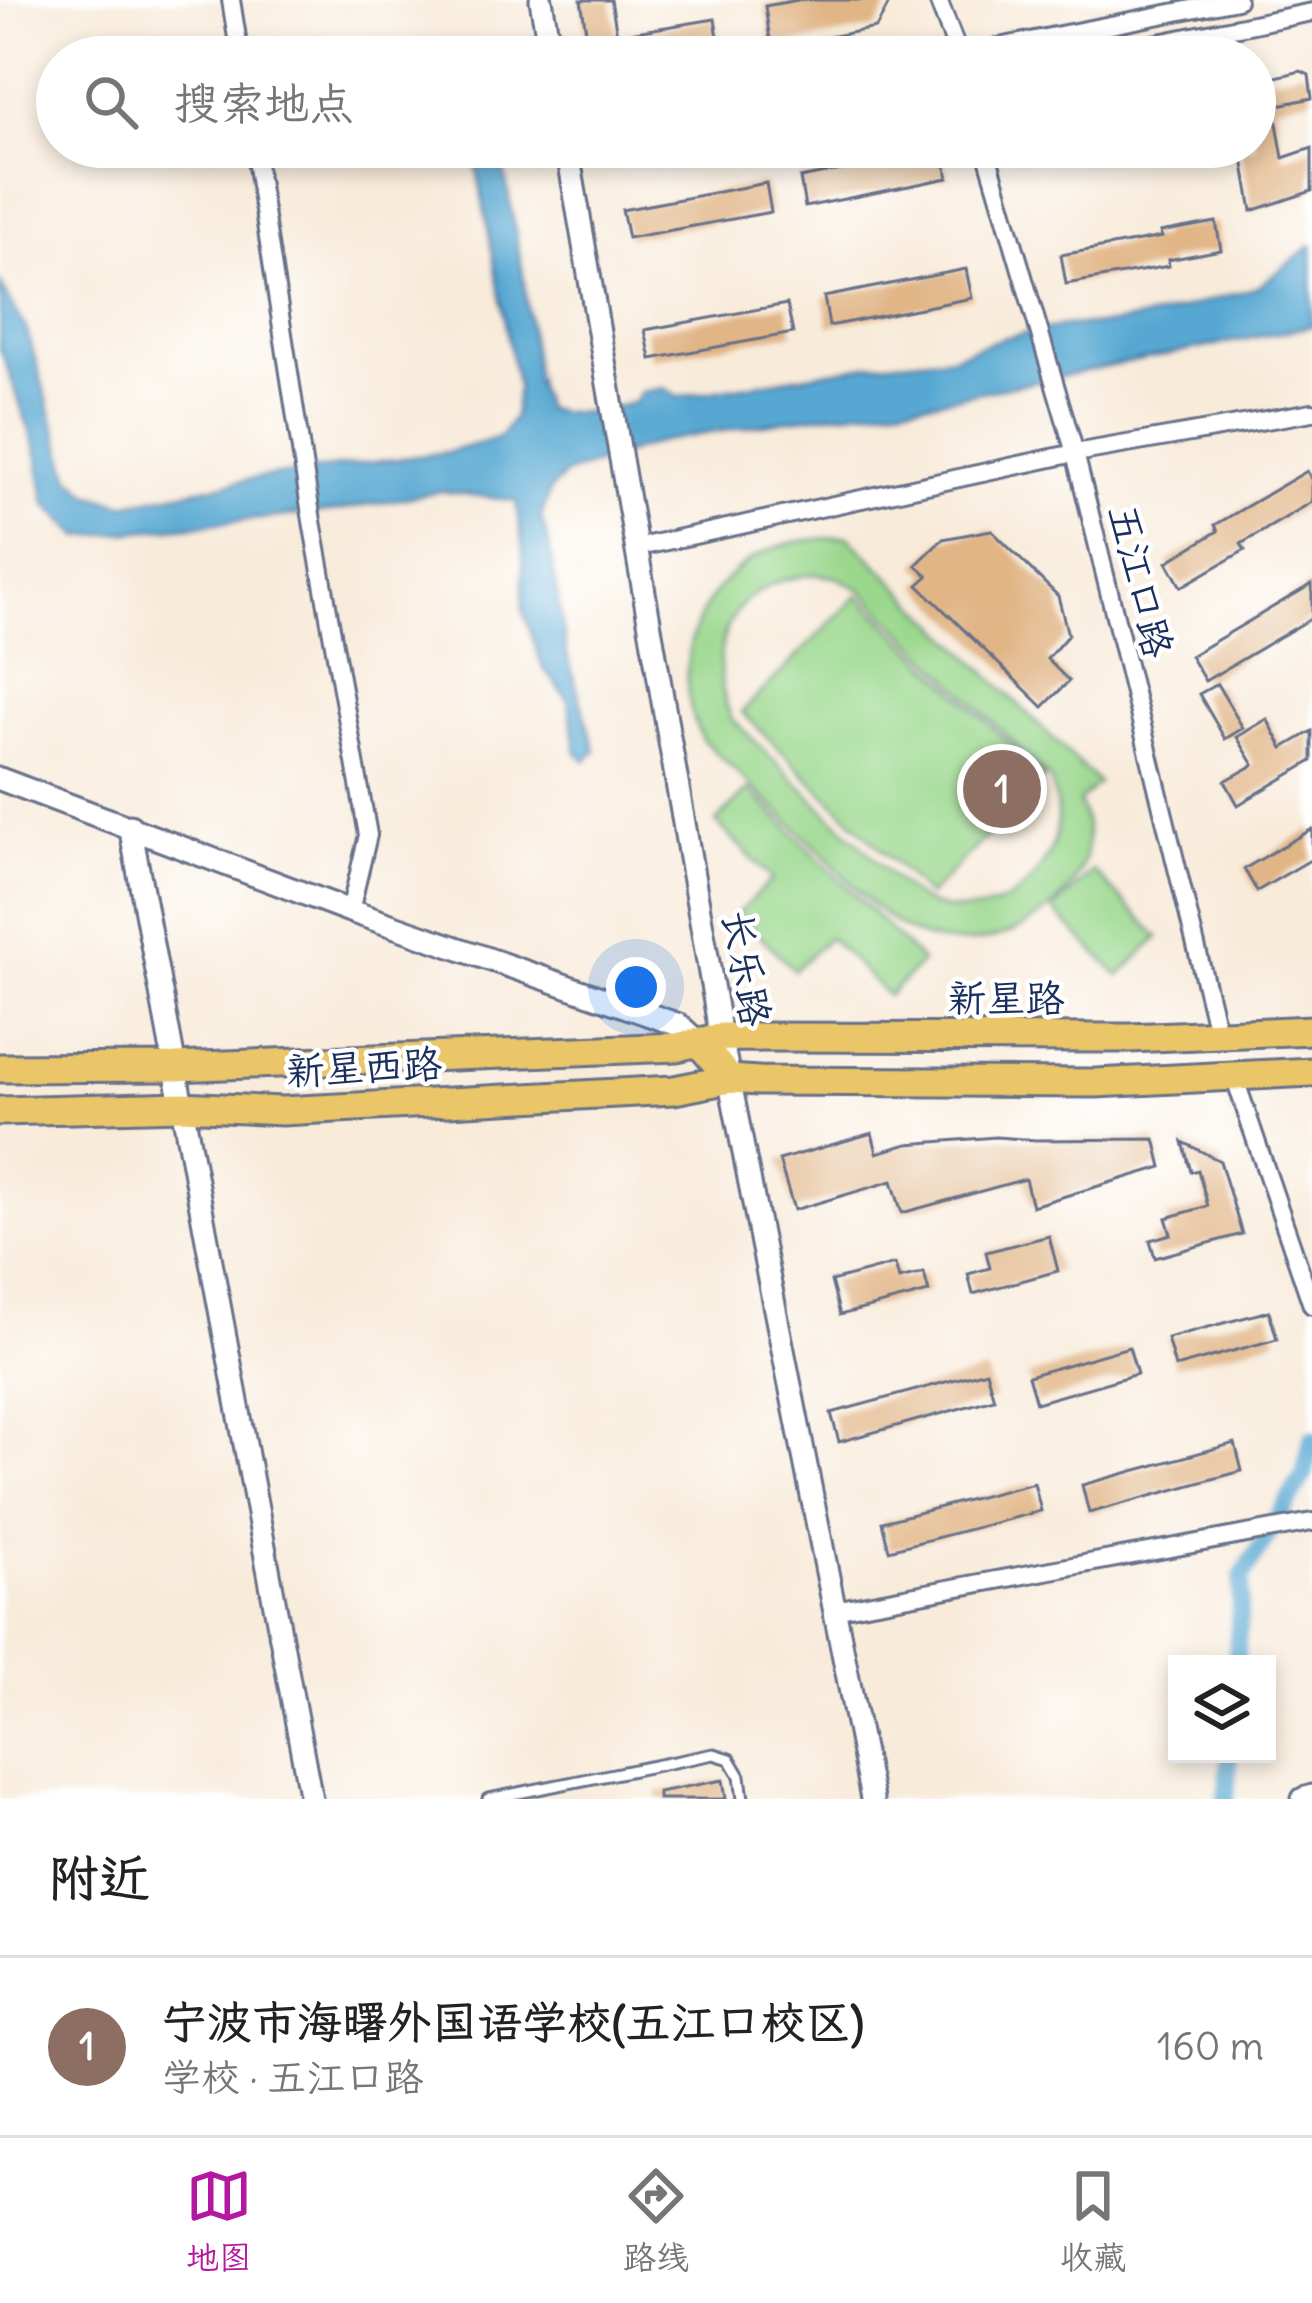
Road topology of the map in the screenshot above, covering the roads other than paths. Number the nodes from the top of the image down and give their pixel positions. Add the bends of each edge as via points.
1 (231, 0) edge
2 (541, 0) edge
3 (938, 0) edge
4 (1238, 0) edge
5 (1312, 12) edge
6 (237, 36) edge
7 (547, 36) edge
8 (952, 36) edge
9 (1059, 36) edge
10 (1194, 36) edge
11 (257, 168) edge
12 (571, 168) edge
13 (991, 168) edge
14 (1312, 412) edge
15 (1075, 453) junction
16 (639, 548) junction
17 (0, 779) edge
18 (130, 826) junction
19 (350, 911) junction
20 (1312, 1030) edge
21 (1218, 1035) junction
22 (711, 1040) junction
23 (175, 1067) junction
24 (0, 1068) edge
25 (1312, 1072) edge
26 (1234, 1076) junction
27 (730, 1079) junction
28 (182, 1106) junction
29 (0, 1111) edge
30 (1312, 1305) edge
31 (1312, 1522) edge
32 (835, 1610) junction
33 (1312, 1796) edge
34 (311, 1799) edge
35 (488, 1799) edge
36 (743, 1799) edge
37 (872, 1799) edge
38 (1303, 1799) edge

1 - 6 street
2 - 7 street
3 - 8 street
4 - 9 street
5 - 10 street
11 - 19 street via 368,835
12 - 16 street, 长乐路
13 - 15 street, 五江口路
14 - 15 street
15 - 16 street
15 - 21 street, 五江口路
16 - 22 street, 长乐路
17 - 18 street
18 - 19 street
18 - 23 street
19 - 22 street
20 - 21 main road, 新星路
21 - 22 main road, 新星路
22 - 23 main road, 新星西路
22 - 27 main road
23 - 24 main road, 新星西路
23 - 28 street
25 - 26 main road, 新星西路
26 - 27 main road, 新星西路 via 1096,1083
26 - 30 street
27 - 28 main road, 新星西路 via 674,1090 282,1111
27 - 32 street, 长乐路
28 - 29 main road, 新星西路
28 - 34 street
31 - 32 street
32 - 37 street, 长乐路
33 - 38 street
35 - 36 lane via 714,1754 730,1759

